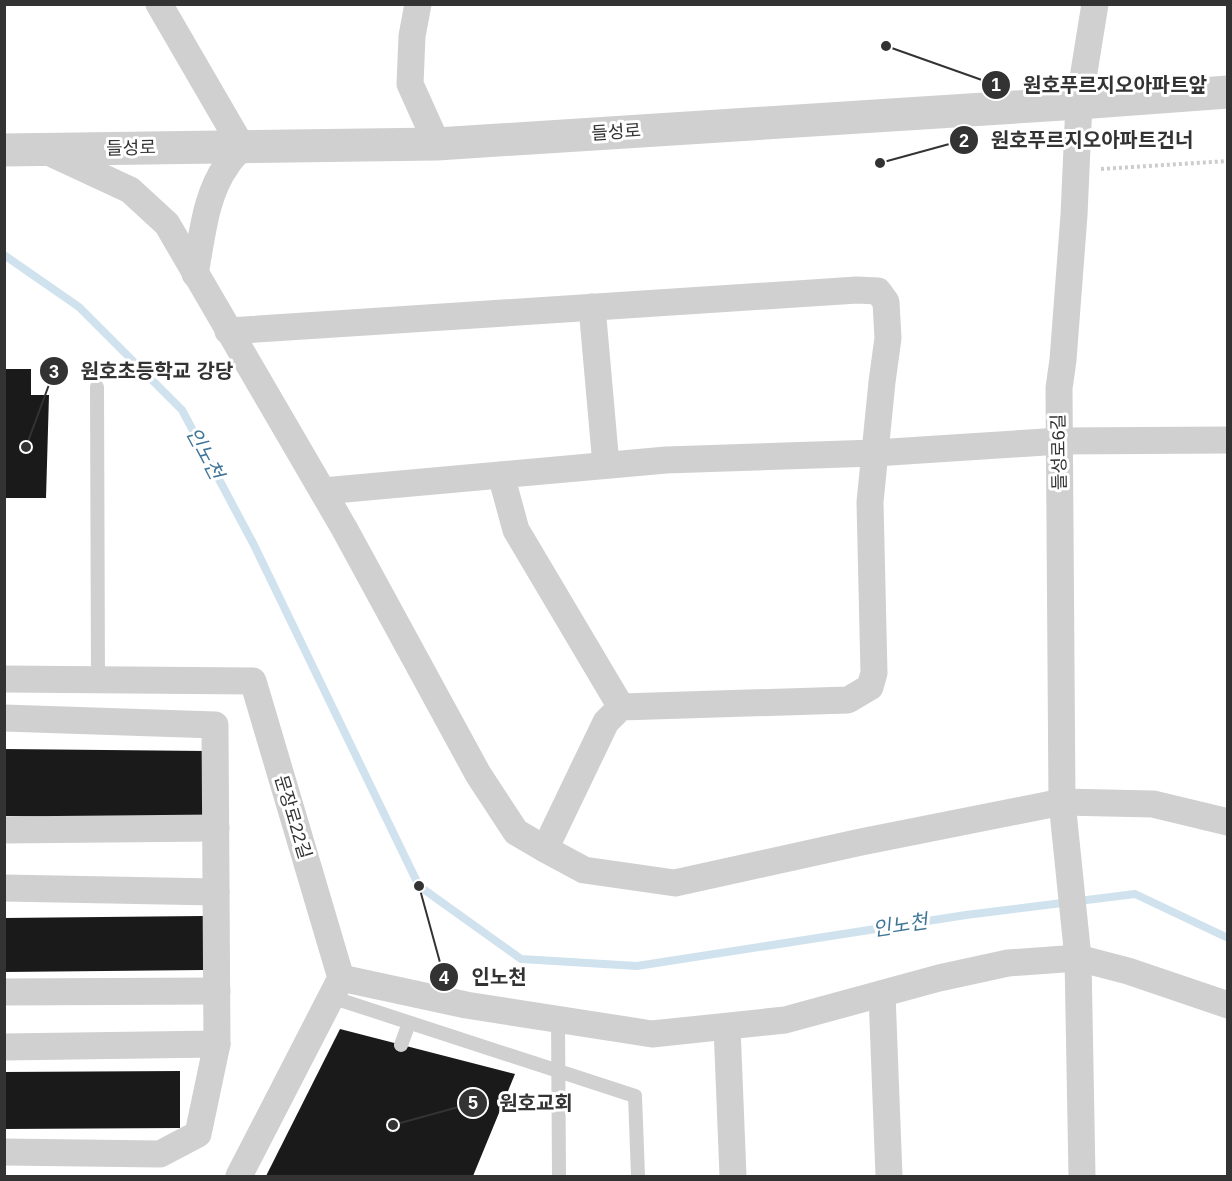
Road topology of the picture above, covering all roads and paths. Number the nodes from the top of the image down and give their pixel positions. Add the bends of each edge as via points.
1 (159, 4) edge
2 (418, 4) edge
3 (1095, 4) edge
4 (1227, 92) edge
5 (1079, 103) junction
6 (437, 144) junction
7 (242, 147) junction
8 (4, 150) edge
9 (44, 150) junction
10 (1227, 161) edge
11 (1076, 171) junction
12 (195, 274) junction
13 (592, 307) junction
14 (228, 331) junction
15 (97, 387) dead end
16 (1227, 440) edge
17 (1060, 441) junction
18 (875, 453) junction
19 (606, 465) junction
20 (501, 475) junction
21 (323, 491) junction
22 (4, 679) edge
23 (98, 680) junction
24 (621, 707) junction
25 (4, 718) edge
26 (1062, 802) junction
27 (1227, 822) edge
28 (216, 828) junction
29 (4, 830) edge
30 (545, 849) junction
31 (4, 888) edge
32 (216, 892) junction
33 (1078, 958) junction
34 (336, 988) junction
35 (4, 992) edge
36 (217, 992) junction
37 (882, 994) junction
38 (1227, 1005) edge
39 (558, 1020) junction
40 (409, 1023) junction
41 (727, 1027) junction
42 (217, 1044) junction
43 (401, 1045) dead end
44 (4, 1047) edge
45 (559, 1071) junction
46 (4, 1152) edge
47 (141, 1165) edge
48 (239, 1176) edge
49 (559, 1176) edge
50 (638, 1176) edge
51 (733, 1176) edge
52 (889, 1176) edge
53 (1082, 1176) edge

1 - 7 street
2 - 6 street via 410,84
3 - 5 street, 들성로6길
4 - 5 street, 들성로
5 - 6 street, 들성로
5 - 11 street, 들성로6길
6 - 7 street, 들성로
7 - 9 street, 들성로
7 - 12 street via 216,183
8 - 9 street, 들성로
9 - 12 street via 130,190 167,224
10 - 11 path
11 - 17 street, 들성로6길 via 1059,388
12 - 14 street
13 - 14 street
13 - 18 street via 878,291 886,302 888,338
13 - 19 street
14 - 21 street
15 - 23 lane
16 - 17 street
17 - 18 street
17 - 26 street, 들성로6길
18 - 19 street
18 - 24 street via 870,502 874,673 870,687 848,700
19 - 20 street
20 - 21 street
20 - 24 street via 516,530
21 - 30 street via 478,774 516,832
22 - 23 street, 문장로22길
23 - 34 street, 문장로22길 via 253,681
24 - 30 street via 606,722
25 - 28 street via 215,725
26 - 27 street via 1154,804
26 - 30 street via 675,883 584,870
26 - 33 street, 들성로6길
28 - 29 street
28 - 32 street
31 - 32 street
32 - 36 street
33 - 37 street via 1008,963
33 - 38 street
33 - 53 street, 들성로6길
34 - 39 street
34 - 40 lane
34 - 48 street
35 - 36 street
36 - 42 street
37 - 41 street via 785,1020
37 - 52 street
39 - 41 street via 652,1034
39 - 45 lane
40 - 43 lane
40 - 45 lane
41 - 51 street
42 - 44 street
42 - 47 street via 198,1134
45 - 49 lane
45 - 50 lane via 635,1096
46 - 47 street

